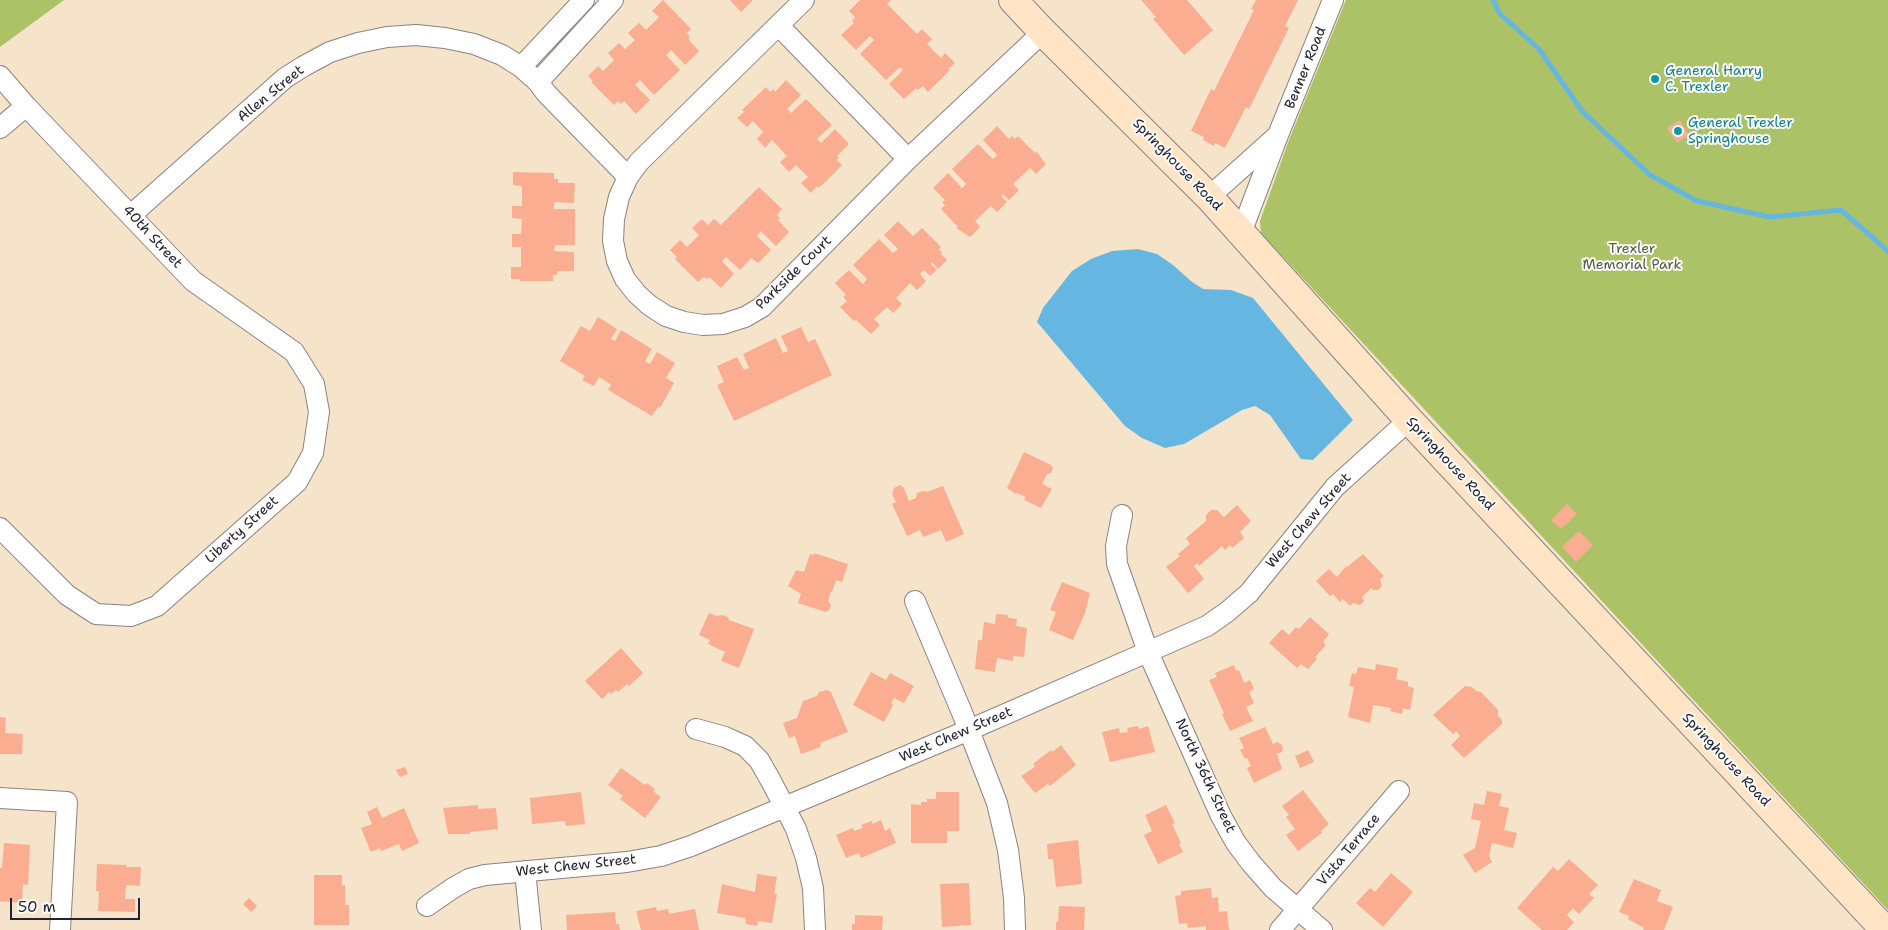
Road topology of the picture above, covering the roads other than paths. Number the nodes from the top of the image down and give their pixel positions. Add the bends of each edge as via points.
1 (584, 0) edge
2 (612, 0) edge
3 (804, 0) edge
4 (1013, 0) edge
5 (1333, 0) edge
6 (779, 26) junction
7 (1043, 32) junction
8 (521, 67) junction
9 (0, 76) edge
10 (538, 82) junction
11 (26, 106) junction
12 (0, 128) edge
13 (1278, 135) junction
14 (908, 159) junction
15 (628, 177) junction
16 (1209, 197) junction
17 (131, 215) junction
18 (1241, 233) junction
19 (314, 384) joint
20 (1409, 420) junction
21 (1122, 515) dead end
22 (0, 528) edge
23 (915, 601) dead end
24 (1148, 652) junction
25 (696, 729) dead end
26 (969, 730) junction
27 (1399, 791) dead end
28 (0, 798) edge
29 (785, 807) junction
30 (525, 872) junction
31 (428, 906) dead end
32 (1298, 909) junction
33 (60, 930) edge
34 (531, 930) edge
35 (815, 930) edge
36 (1015, 930) edge
37 (1280, 930) edge
38 (1322, 930) edge
39 (1885, 930) edge

1 - 8 street
2 - 10 street
3 - 6 street, Parkside Court
4 - 7 street, Springhouse Road
5 - 13 street, Benner Road
6 - 14 street
6 - 15 street, Parkside Court via 639,162
7 - 14 street, Parkside Court
7 - 16 street, Springhouse Road
8 - 10 street
8 - 17 street, Allen Street via 474,44 433,36 387,37 330,52 286,78
9 - 11 street, 40th Street
10 - 15 street
11 - 12 street
11 - 17 street, 40th Street
13 - 16 street, Benner Road
13 - 18 street, Benner Road
14 - 15 street, Parkside Court via 762,307 723,324 703,325 666,316 649,306 625,279 613,241 619,197
16 - 18 street, Springhouse Road
17 - 19 street, 40th Street via 193,281 294,352
18 - 20 street, Springhouse Road
19 - 22 street, Liberty Street via 319,412 317,436 313,454 297,482 157,606 130,616 96,614 67,595
20 - 24 street, West Chew Street via 1335,487 1249,593 1207,626
20 - 39 street, Springhouse Road
21 - 24 street, North 36th Street via 1116,546 1117,564
23 - 26 street
24 - 26 street, West Chew Street
24 - 32 street, North 36th Street via 1236,843 1273,888
25 - 29 street via 745,746 759,760
26 - 29 street, West Chew Street
26 - 36 street via 997,803 1008,850
27 - 32 street, Vista Terrace
28 - 33 street via 67,802
29 - 30 street, West Chew Street via 662,856
29 - 35 street via 806,858 813,888
30 - 31 street, West Chew Street via 469,879
30 - 34 street
32 - 37 street, Vista Terrace
32 - 38 street, North 36th Street

